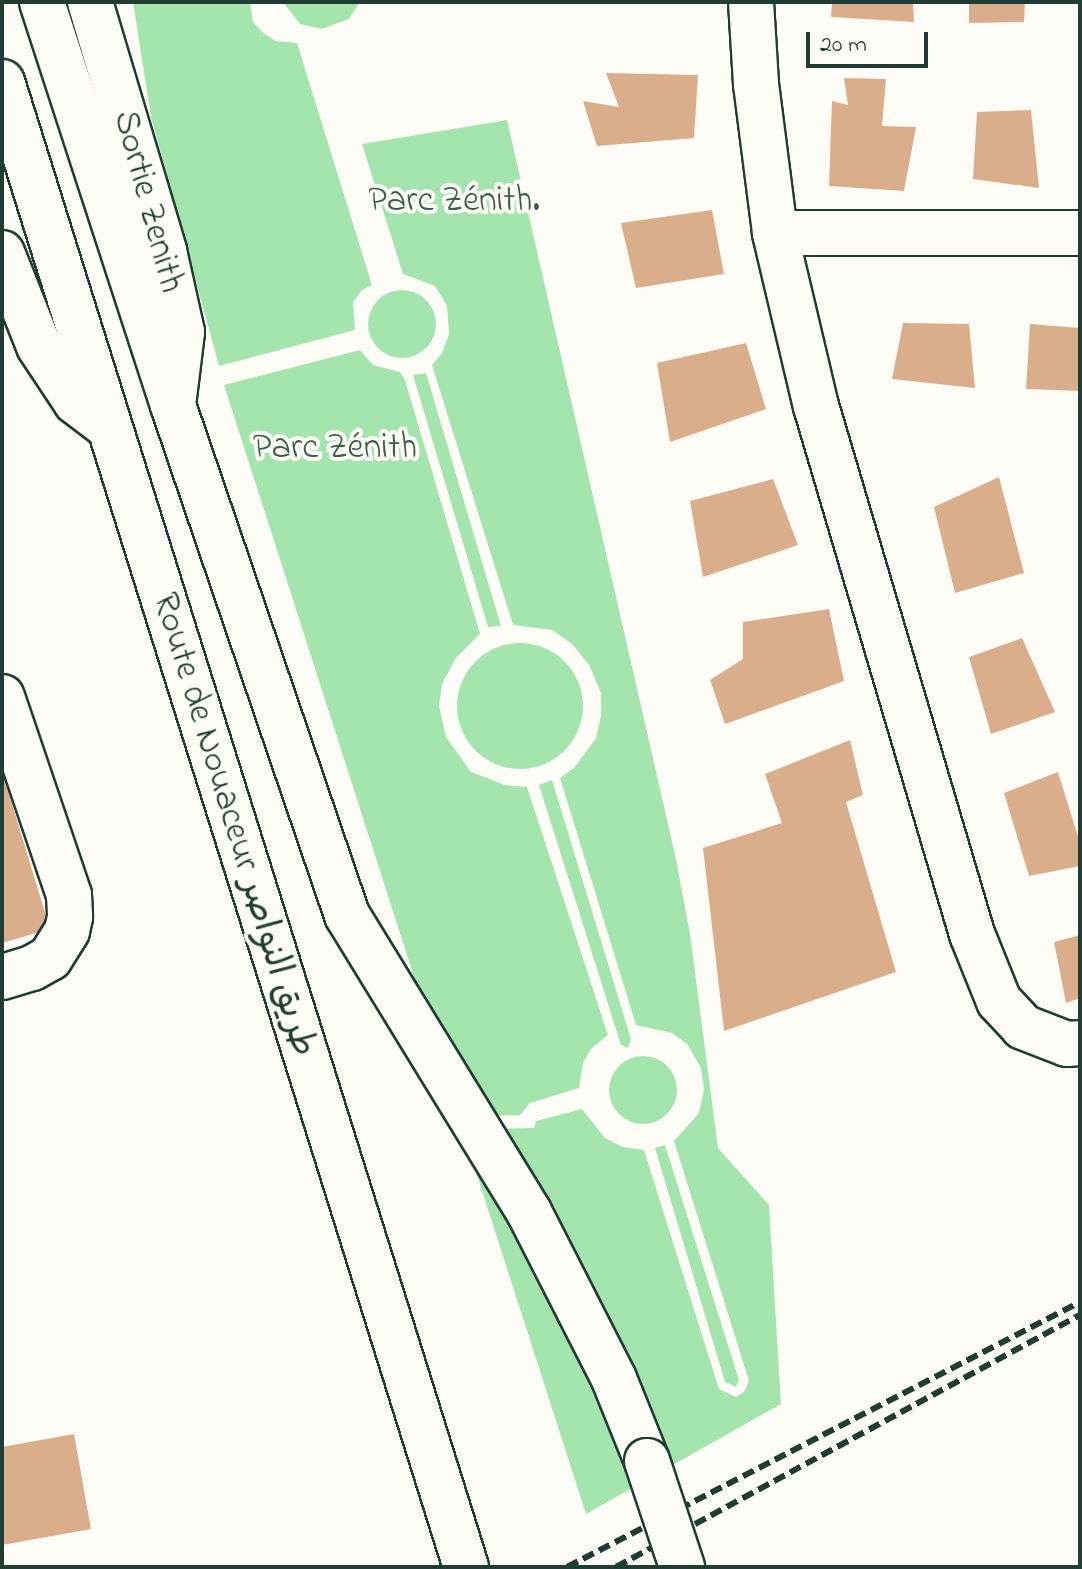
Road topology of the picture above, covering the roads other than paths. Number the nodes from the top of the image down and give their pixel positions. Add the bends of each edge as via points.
1 (42, 2) edge
2 (90, 2) edge
3 (751, 2) edge
4 (2, 82) edge
5 (775, 233) junction
6 (1080, 233) edge
7 (2, 253) edge
8 (173, 405) junction
9 (108, 426) junction
10 (2, 697) edge
11 (2, 977) edge
12 (1080, 1043) edge
13 (460, 1547) edge
14 (682, 1567) edge

1 - 8 main road, Route de Nouaceur طريق النواصر
2 - 8 main road, Sortie Zenith via 164,251 182,332
3 - 5 main road
4 - 9 main road, Route de Nouaceur طريق النواصر
5 - 6 main road
5 - 12 main road via 816,406 972,934 999,1001 1023,1027 1067,1044
7 - 9 main road via 39,346 76,402
8 - 14 main road, Route de Nouaceur طريق النواصر, bridge via 347,915 544,1240 614,1379
9 - 13 main road, Route de Nouaceur طريق النواصر
10 - 11 main road via 69,895 70,917 50,958

